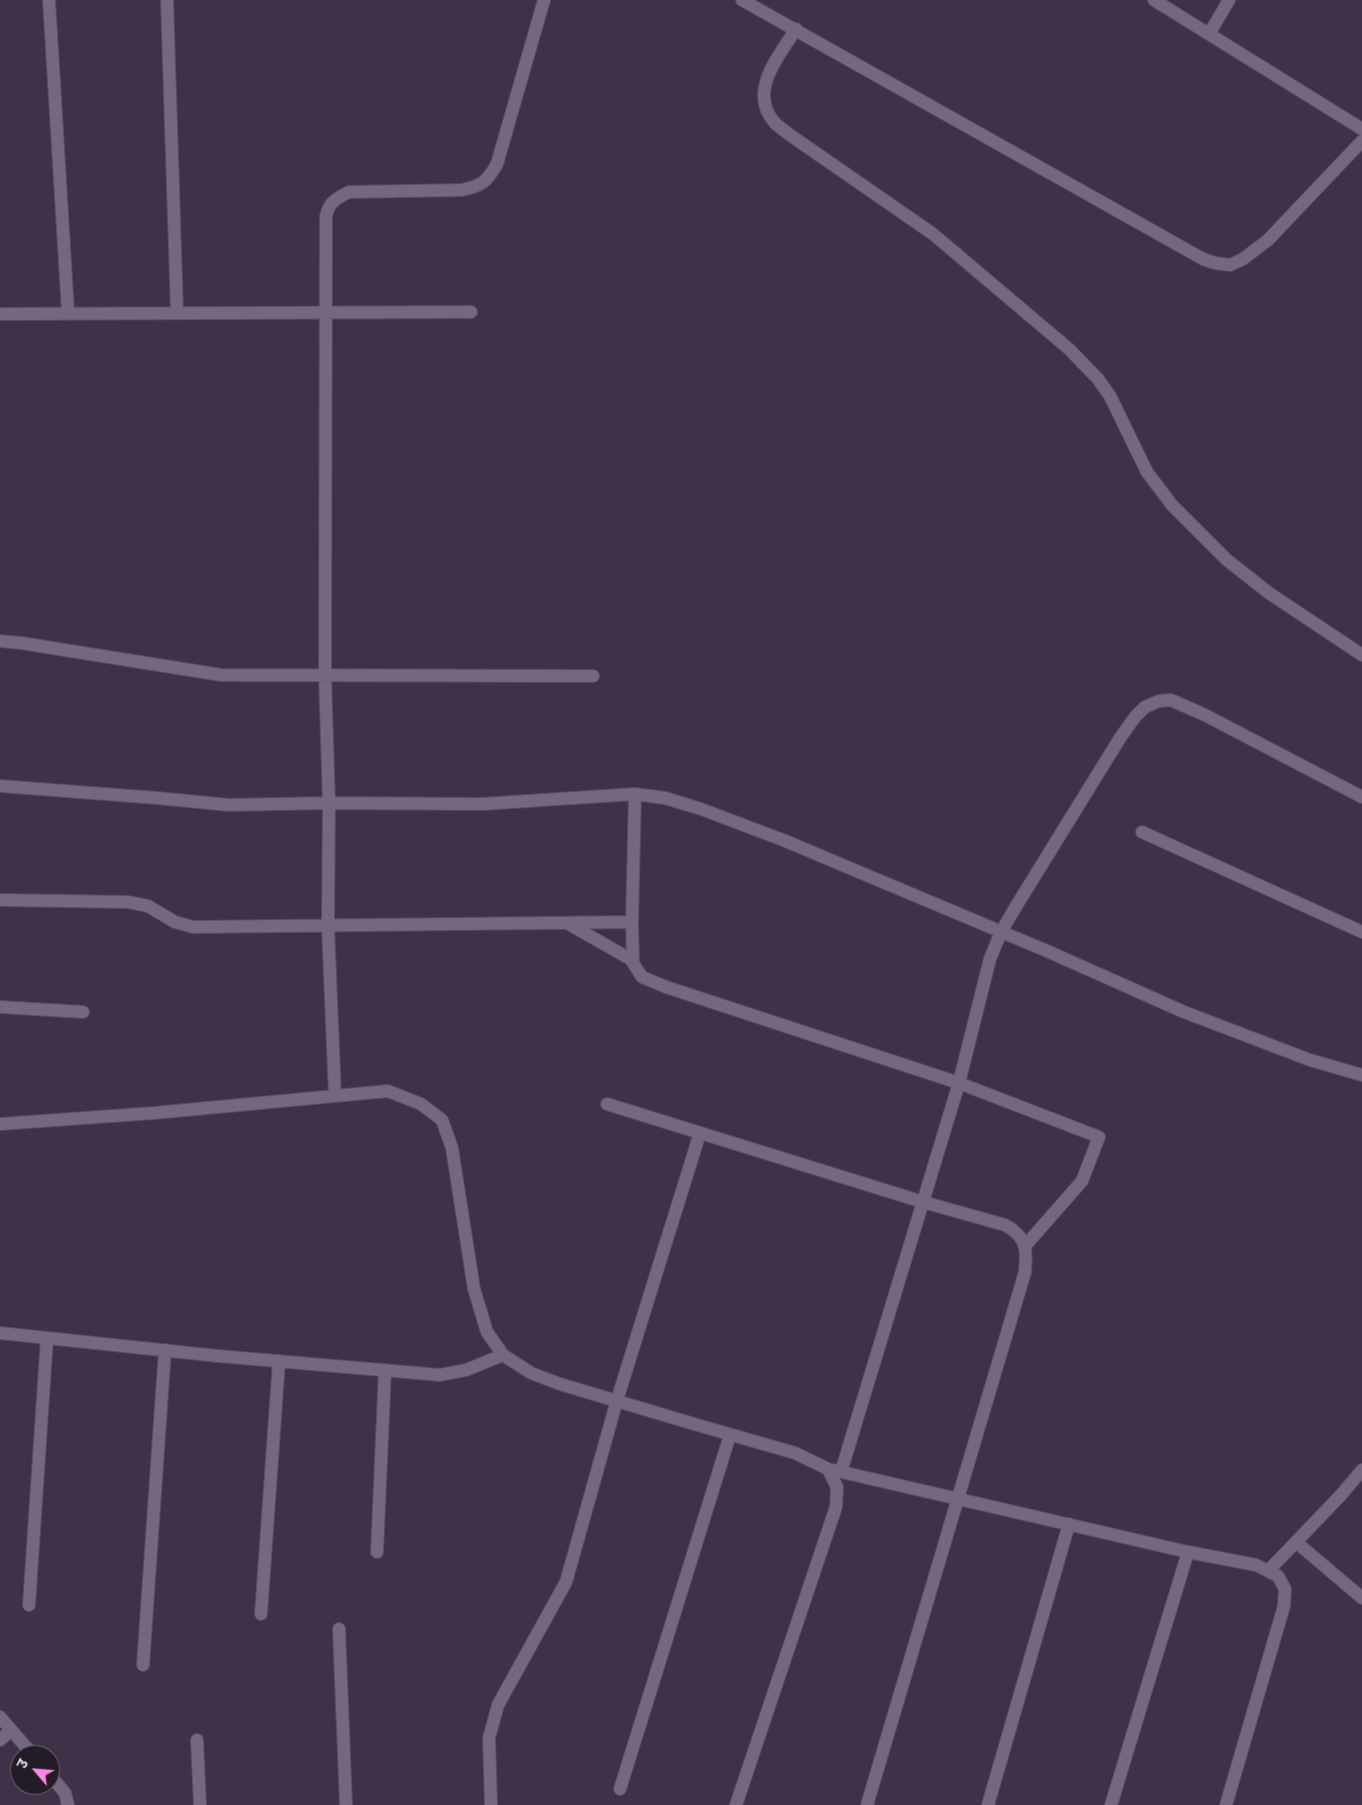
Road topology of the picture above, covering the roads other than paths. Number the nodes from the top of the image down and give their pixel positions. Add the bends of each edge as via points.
1 (49, 0) edge
2 (167, 0) edge
3 (544, 0) edge
4 (742, 0) edge
5 (1154, 0) edge
6 (1229, 0) edge
7 (796, 29) junction
8 (1209, 34) junction
9 (1362, 129) edge
10 (1362, 141) edge
11 (68, 312) junction
12 (177, 312) junction
13 (327, 312) junction
14 (471, 312) dead end
15 (0, 314) edge
16 (0, 641) edge
17 (1362, 655) edge
18 (326, 676) junction
19 (593, 676) dead end
20 (0, 786) edge
21 (635, 794) junction
22 (1362, 797) edge
23 (330, 803) junction
24 (1142, 832) dead end
25 (0, 900) edge
26 (567, 922) junction
27 (632, 922) junction
28 (328, 926) junction
29 (1001, 932) junction
30 (1362, 932) edge
31 (633, 963) junction
32 (0, 1007) edge
33 (83, 1012) dead end
34 (1362, 1075) edge
35 (959, 1083) junction
36 (335, 1096) junction
37 (607, 1104) dead end
38 (0, 1124) edge
39 (700, 1133) junction
40 (923, 1202) junction
41 (1025, 1246) junction
42 (0, 1333) edge
43 (47, 1338) junction
44 (164, 1350) junction
45 (503, 1354) junction
46 (279, 1361) junction
47 (384, 1370) junction
48 (617, 1400) junction
49 (730, 1434) junction
50 (828, 1469) junction
51 (1362, 1470) edge
52 (841, 1472) junction
53 (956, 1498) junction
54 (1069, 1524) junction
55 (1296, 1542) junction
56 (377, 1552) dead end
57 (1188, 1552) junction
58 (1269, 1570) junction
59 (1362, 1598) edge
60 (29, 1605) dead end
61 (261, 1614) dead end
62 (339, 1629) dead end
63 (143, 1665) dead end
64 (0, 1717) edge
65 (11, 1730) junction
66 (0, 1740) edge
67 (197, 1740) dead end
68 (24, 1745) edge
69 (60, 1787) edge
70 (620, 1789) dead end
71 (68, 1805) edge
72 (200, 1805) edge
73 (346, 1805) edge
74 (491, 1805) edge
75 (736, 1805) edge
76 (867, 1805) edge
77 (988, 1805) edge
78 (1111, 1805) edge
79 (1226, 1805) edge

1 - 11 street
2 - 12 street
3 - 13 street via 497,164 483,183 462,190 349,192 331,203 326,216
4 - 7 street
5 - 8 street
6 - 8 street
7 - 10 street via 1202,259 1215,263 1230,265 1268,240
7 - 17 street via 764,84 762,96 775,123 933,234 1069,349 1106,390 1147,472 1191,525 1227,560 1269,593
8 - 9 street
11 - 12 street
11 - 15 street
12 - 13 street
13 - 14 street
13 - 18 street
16 - 18 street via 220,675
18 - 19 street
18 - 23 street
20 - 23 street via 229,805
21 - 23 street via 482,804
21 - 27 street
21 - 29 street via 665,798 701,809
22 - 29 street via 1183,705 1171,700 1159,701 1145,707 1120,738
23 - 28 street
24 - 30 street
25 - 28 street via 128,902 148,906 174,922 193,927
26 - 27 street
26 - 28 street
26 - 31 street
27 - 31 street
28 - 36 street
29 - 34 street via 1184,1012 1310,1060
29 - 35 street via 990,959
31 - 35 street via 642,977 666,987
32 - 33 street
35 - 40 street
35 - 41 street via 1099,1137 1082,1181
36 - 38 street
36 - 45 street via 388,1091 421,1104 442,1120 452,1148 474,1289 487,1332
37 - 39 street
39 - 40 street
39 - 48 street
40 - 41 street via 1006,1225 1015,1230
40 - 52 street
41 - 53 street via 1025,1272
42 - 43 street
43 - 44 street
43 - 60 street
44 - 46 street
44 - 63 street
45 - 47 street via 466,1370 440,1375
45 - 48 street via 531,1373
46 - 47 street
46 - 61 street
47 - 56 street
48 - 49 street
48 - 74 street via 566,1582 498,1705 489,1738
49 - 50 street via 795,1453
49 - 70 street
50 - 52 street
50 - 75 street via 837,1486 836,1507
51 - 55 street
52 - 53 street
53 - 54 street
53 - 76 street
54 - 57 street
54 - 77 street
55 - 58 street
55 - 59 street
57 - 58 street
57 - 78 street
58 - 79 street via 1278,1576 1285,1589 1284,1606
62 - 73 street
64 - 65 street
65 - 66 street
65 - 68 street
67 - 72 street
69 - 71 street

